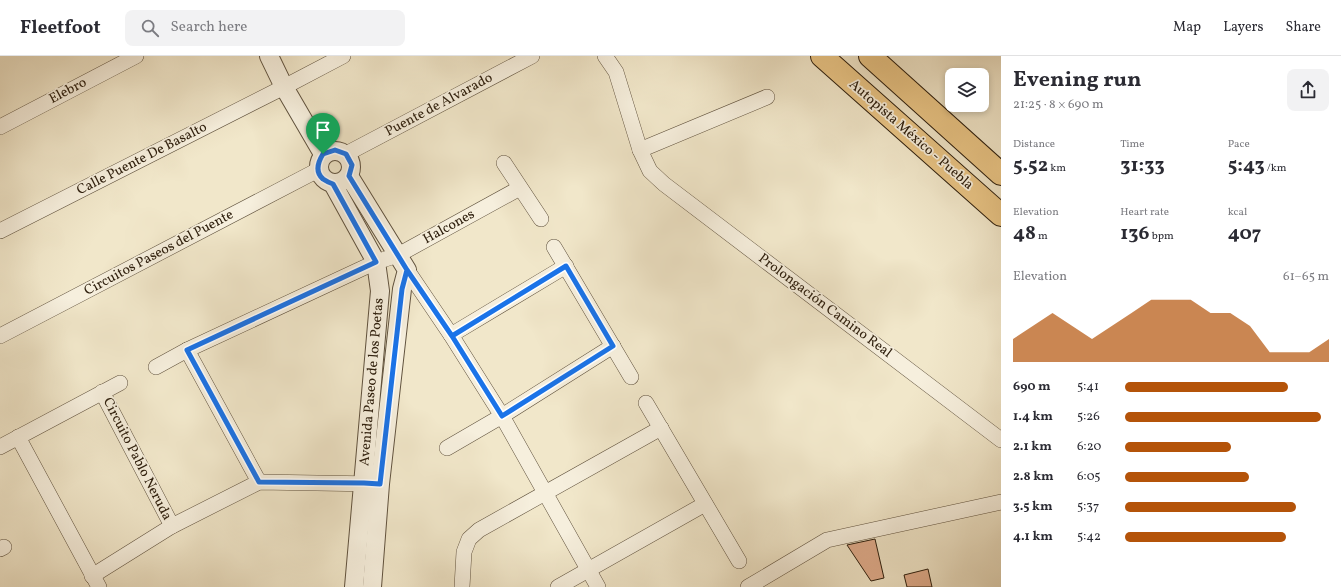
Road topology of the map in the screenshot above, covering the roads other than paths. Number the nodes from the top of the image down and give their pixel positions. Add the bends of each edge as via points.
1 (136, 56) edge
2 (268, 56) edge
3 (343, 56) edge
4 (532, 56) edge
5 (605, 56) edge
6 (822, 56) edge
7 (870, 56) edge
8 (284, 87) junction
9 (767, 97) dead end
10 (0, 127) edge
11 (640, 150) junction
12 (346, 154) junction
13 (320, 162) junction
14 (504, 163) dead end
15 (1001, 174) edge
16 (349, 176) junction
17 (333, 184) junction
18 (520, 188) junction
19 (1001, 215) edge
20 (541, 219) dead end
21 (0, 231) edge
22 (554, 247) dead end
23 (402, 263) junction
24 (566, 266) junction
25 (376, 268) junction
26 (402, 289) junction
27 (380, 291) junction
28 (0, 336) edge
29 (452, 336) junction
30 (613, 346) junction
31 (187, 350) junction
32 (156, 367) dead end
33 (631, 377) dead end
34 (120, 383) dead end
35 (102, 392) junction
36 (646, 403) dead end
37 (502, 416) junction
38 (661, 428) junction
39 (18, 438) junction
40 (1001, 440) edge
41 (0, 447) edge
42 (447, 448) dead end
43 (259, 482) junction
44 (372, 483) junction
45 (546, 492) junction
46 (1001, 502) edge
47 (705, 504) junction
48 (172, 526) junction
49 (739, 561) dead end
50 (588, 570) junction
51 (95, 581) edge
52 (354, 587) edge
53 (372, 587) edge
54 (462, 587) edge
55 (558, 587) edge
56 (598, 587) edge
57 (748, 587) edge

1 - 10 street, Elebro
2 - 8 street
3 - 8 street, Calle Puente De Basalto
4 - 12 street, Puente de Alvarado
5 - 11 street via 616,72
6 - 19 highway, Autopista México - Puebla
7 - 15 highway
8 - 13 street
8 - 21 street, Calle Puente De Basalto
9 - 11 street
11 - 40 street, Prolongación Camino Real via 650,171 664,184
12 - 13 street via 335,150
12 - 16 street via 352,165
13 - 17 street via 323,179
13 - 28 street, Circuitos Paseos del Puente
14 - 18 street
16 - 17 street via 342,182
16 - 23 street
17 - 25 street, Avenida Paseo de los Poetas
18 - 20 street
18 - 23 street, Halcones
22 - 24 street
23 - 25 street, Halcones
23 - 26 street, Avenida Paseo de los Poetas
23 - 29 street
24 - 29 street
24 - 30 street
25 - 27 street, Avenida Paseo de los Poetas
25 - 31 street, Halcones
26 - 27 street
26 - 44 street, Avenida Paseo de los Poetas
27 - 44 street, Avenida Paseo de los Poetas
29 - 37 street
30 - 33 street
30 - 37 street
31 - 32 street, Halcones
31 - 43 street
34 - 35 street
35 - 39 street
35 - 48 street, Circuito Pablo Neruda
36 - 38 street
37 - 42 street
37 - 45 street
38 - 45 street
38 - 47 street
39 - 41 street
39 - 51 street
43 - 44 street
43 - 48 street
44 - 52 street, Avenida Paseo de los Poetas
44 - 53 street, Avenida Paseo de los Poetas
45 - 50 street
45 - 54 street via 479,530 469,539 464,552
46 - 57 street via 827,540
47 - 49 street
47 - 50 street
48 - 51 street
50 - 55 street
50 - 56 street

